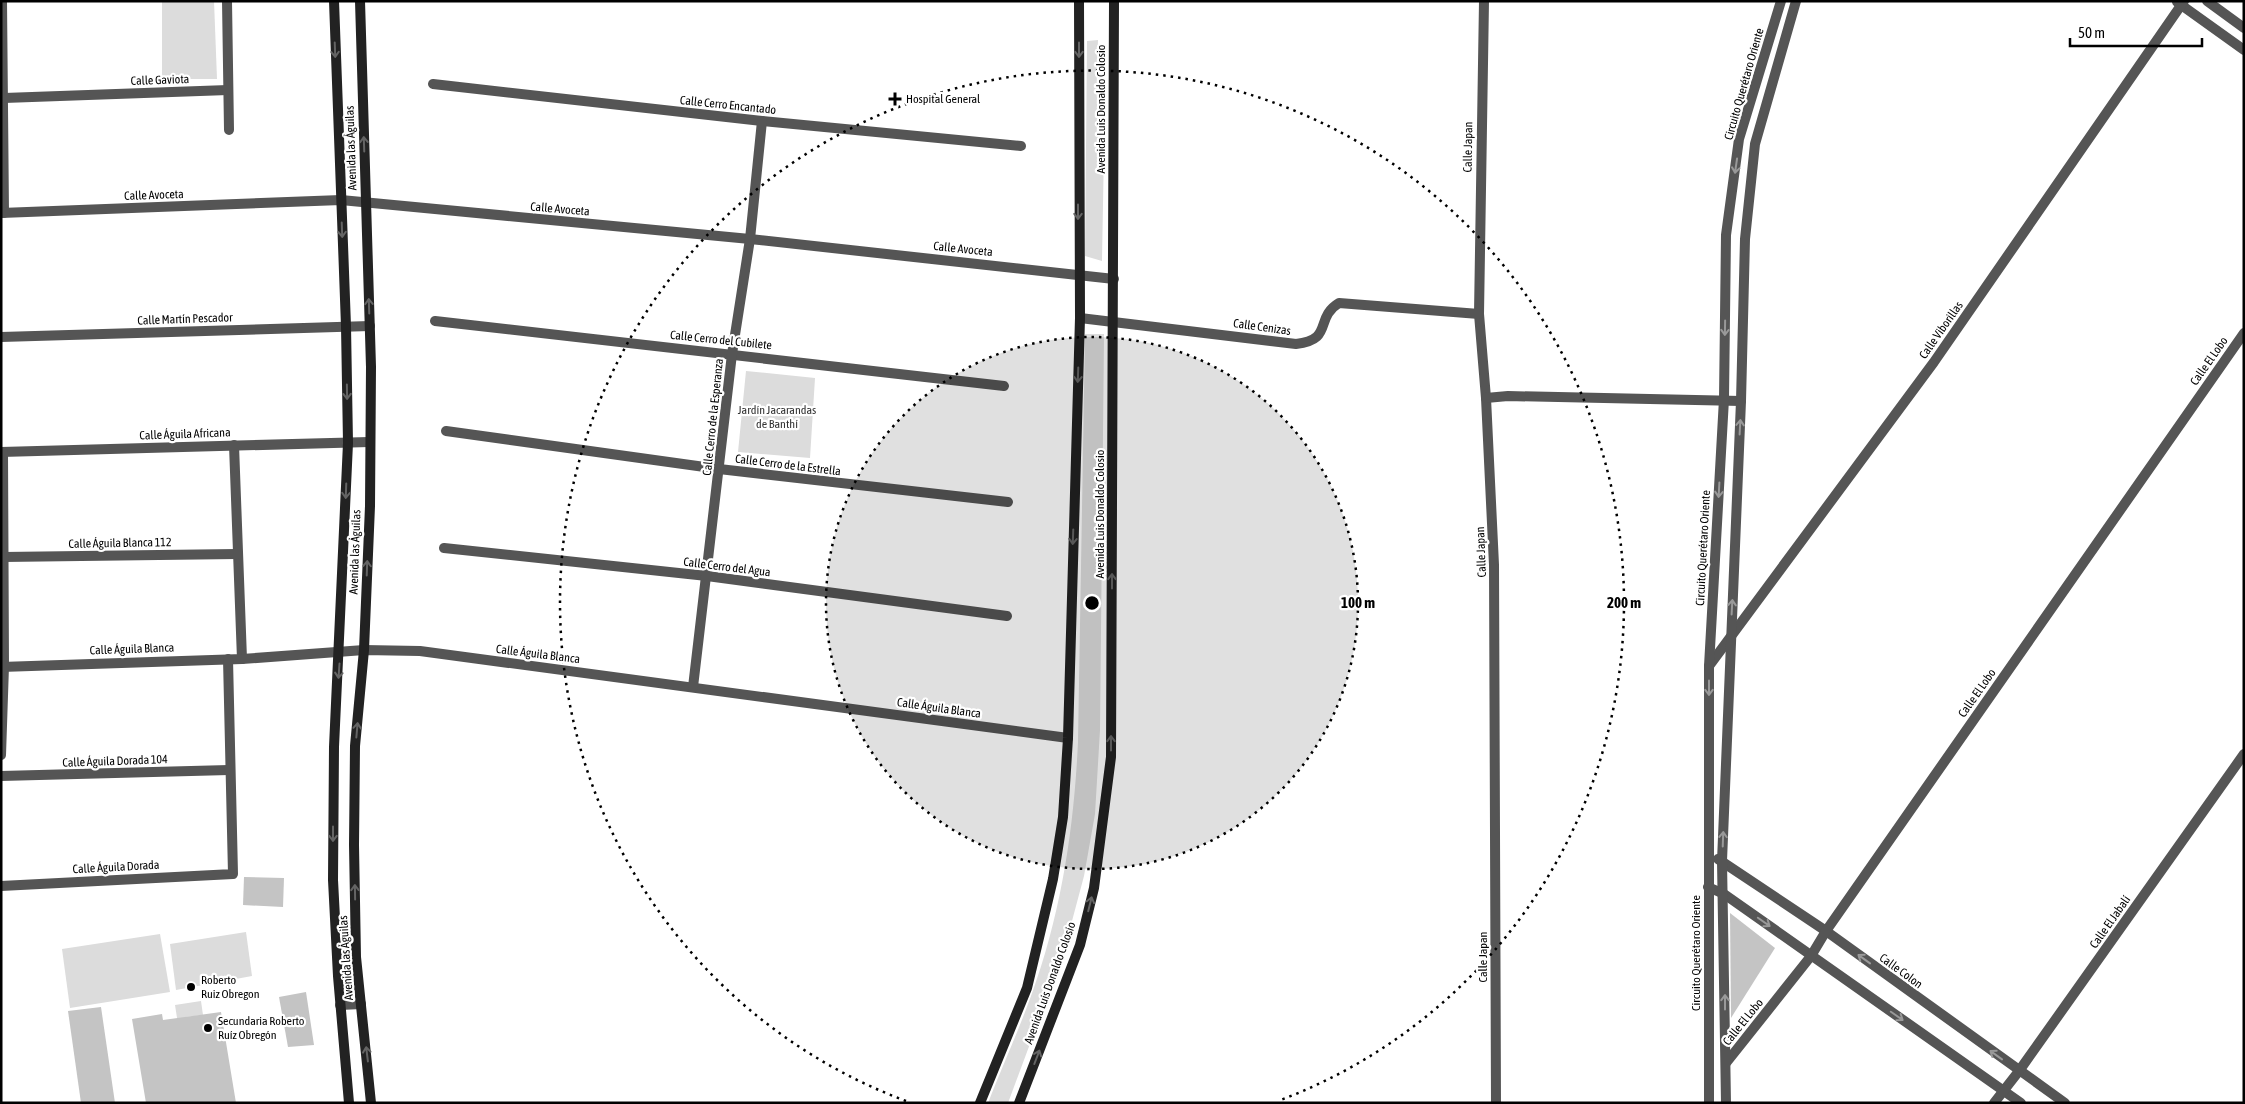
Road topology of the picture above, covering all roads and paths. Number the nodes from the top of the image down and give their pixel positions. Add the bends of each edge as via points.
1 (2, 1) edge
2 (227, 1) edge
3 (334, 1) edge
4 (360, 1) edge
5 (1079, 1) edge
6 (1114, 1) edge
7 (1484, 1) edge
8 (1781, 1) edge
9 (1796, 1) edge
10 (2207, 1) edge
11 (2181, 3) edge
12 (2244, 28) edge
13 (2244, 50) edge
14 (433, 84) dead end
15 (228, 90) junction
16 (4, 98) junction
17 (762, 121) junction
18 (229, 130) dead end
19 (1739, 140) junction
20 (1755, 144) junction
21 (1021, 146) dead end
22 (341, 200) junction
23 (365, 203) junction
24 (3, 213) edge
25 (750, 239) junction
26 (1078, 273) junction
27 (1114, 279) junction
28 (1478, 314) junction
29 (1080, 318) junction
30 (1114, 320) junction
31 (435, 321) dead end
32 (346, 326) junction
33 (370, 326) junction
34 (2244, 333) edge
35 (1, 337) edge
36 (732, 354) junction
37 (1004, 386) dead end
38 (1486, 398) junction
39 (1724, 399) junction
40 (1741, 401) junction
41 (446, 431) dead end
42 (369, 442) junction
43 (348, 443) junction
44 (234, 444) junction
45 (2, 452) edge
46 (719, 469) junction
47 (1008, 502) dead end
48 (444, 548) dead end
49 (237, 554) junction
50 (3, 557) junction
51 (707, 576) junction
52 (1007, 616) dead end
53 (1731, 639) junction
54 (364, 650) junction
55 (340, 652) junction
56 (228, 659) junction
57 (242, 659) junction
58 (1709, 666) junction
59 (2, 667) edge
60 (693, 686) junction
61 (1068, 738) junction
62 (2244, 754) edge
63 (1, 755) edge
64 (229, 770) junction
65 (1, 776) edge
66 (1709, 854) junction
67 (1722, 861) junction
68 (1, 886) edge
69 (1708, 887) junction
70 (1724, 894) junction
71 (1826, 931) junction
72 (1811, 956) junction
73 (361, 1004) junction
74 (340, 1005) junction
75 (1726, 1064) junction
76 (2019, 1071) junction
77 (2003, 1090) junction
78 (349, 1103) edge
79 (372, 1103) edge
80 (980, 1103) edge
81 (1019, 1103) edge
82 (1496, 1103) edge
83 (1709, 1103) edge
84 (1726, 1103) edge
85 (1994, 1103) edge
86 (2021, 1103) edge
87 (2065, 1103) edge

1 - 16 street
2 - 15 street
3 -> 22 street, Avenida las Águilas
23 -> 4 street, Avenida las Águilas
5 -> 26 street, Avenida Luis Donaldo Colosio
6 - 27 street, Avenida Luis Donaldo Colosio
7 - 28 street, Calle Japan
8 - 19 street, Circuito Querétaro Oriente
9 - 20 street
10 - 12 street
11 - 13 street
11 - 53 street, Calle Viborillas via 1934,362
14 - 17 street, Calle Cerro Encantado
15 - 16 street, Calle Gaviota
15 - 18 street
16 - 24 street
17 - 21 street, Calle Cerro Encantado
17 - 25 street, Calle Cerro de la Esperanza
19 - 20 street
19 -> 39 street, Circuito Querétaro Oriente via 1726,235
20 - 40 street via 1745,239
22 - 23 street, Calle Avoceta
22 - 24 street, Calle Avoceta
22 -> 32 street, Avenida las Águilas
23 - 25 street, Calle Avoceta
33 -> 23 street, Avenida las Águilas
25 - 26 street, Calle Avoceta
25 - 36 street, Calle Cerro de la Esperanza
26 - 27 street, Calle Avoceta
26 - 29 street, Avenida Luis Donaldo Colosio
27 - 30 street, Avenida Luis Donaldo Colosio
28 - 30 street, Calle Cenizas via 1339,303 1329,309 1318,337 1310,343 1296,344
28 - 38 street, Calle Japan
29 - 30 street, Calle Cenizas
29 -> 61 street, Avenida Luis Donaldo Colosio
81 -> 30 street, Avenida Luis Donaldo Colosio via 1080,945 1094,888 1110,766
31 - 36 street, Calle Cerro del Cubilete
32 - 33 street, Calle Martín Pescador
32 - 35 street, Calle Martín Pescador
32 -> 43 street, Avenida las Águilas
33 - 42 street, Avenida las Águilas
34 - 71 street, Calle El Lobo
36 - 37 street, Calle Cerro del Cubilete
36 - 46 street, Calle Cerro de la Esperanza
38 - 39 street
38 - 82 street, Calle Japan via 1494,565
39 - 40 street
39 -> 58 street, Circuito Querétaro Oriente
53 -> 40 street
41 - 46 street, Calle Cerro de la Estrella
42 - 43 street, Calle Águila Africana
54 -> 42 street, Avenida las Águilas
43 - 44 street, Calle Águila Africana
43 -> 55 street, Avenida las Águilas
44 - 45 street, Calle Águila Africana
44 - 49 street
45 - 50 street
46 - 47 street, Calle Cerro de la Estrella
46 - 51 street, Calle Cerro de la Esperanza
48 - 51 street, Calle Cerro del Agua
49 - 50 street, Calle Águila Blanca 112
49 - 57 street
50 - 59 street
51 - 52 street, Calle Cerro del Agua
51 - 60 street, Calle Cerro de la Esperanza
53 - 58 street, Calle Viborillas
67 -> 53 street
54 - 55 street, Calle Águila Blanca
54 - 60 street, Calle Águila Blanca via 420,651
73 -> 54 street, Avenida las Águilas via 356,957 355,765
55 - 57 street, Calle Águila Blanca
55 -> 74 street, Avenida las Águilas via 334,747 333,880
56 - 57 street, Calle Águila Blanca
56 - 59 street, Calle Águila Blanca
56 - 64 street
58 -> 66 street, Circuito Querétaro Oriente
59 - 63 street
60 - 61 street, Calle Águila Blanca
61 - 80 street, Avenida Luis Donaldo Colosio via 1063,817 1036,956 1027,988
62 - 76 street, Calle El Jabalí
64 - 65 street, Calle Águila Dorada 104
64 - 68 street, Calle Águila Dorada via 233,874
66 - 67 street, Calle Colon
66 - 69 street, Circuito Querétaro Oriente
67 - 70 street
67 - 71 street, Calle Colon
69 - 70 street
69 - 83 street, Circuito Querétaro Oriente
70 -> 72 street
75 -> 70 street
71 - 72 street, Calle El Lobo
76 -> 71 street, Calle Colon
72 - 75 street, Calle El Lobo
72 -> 77 street
73 - 74 street
79 -> 73 street, Avenida las Águilas
74 - 78 street, Avenida las Águilas
75 - 84 street
76 - 77 street, Calle El Jabalí
76 - 87 street, Calle Colon
77 - 85 street, Calle El Jabalí
77 - 86 street

